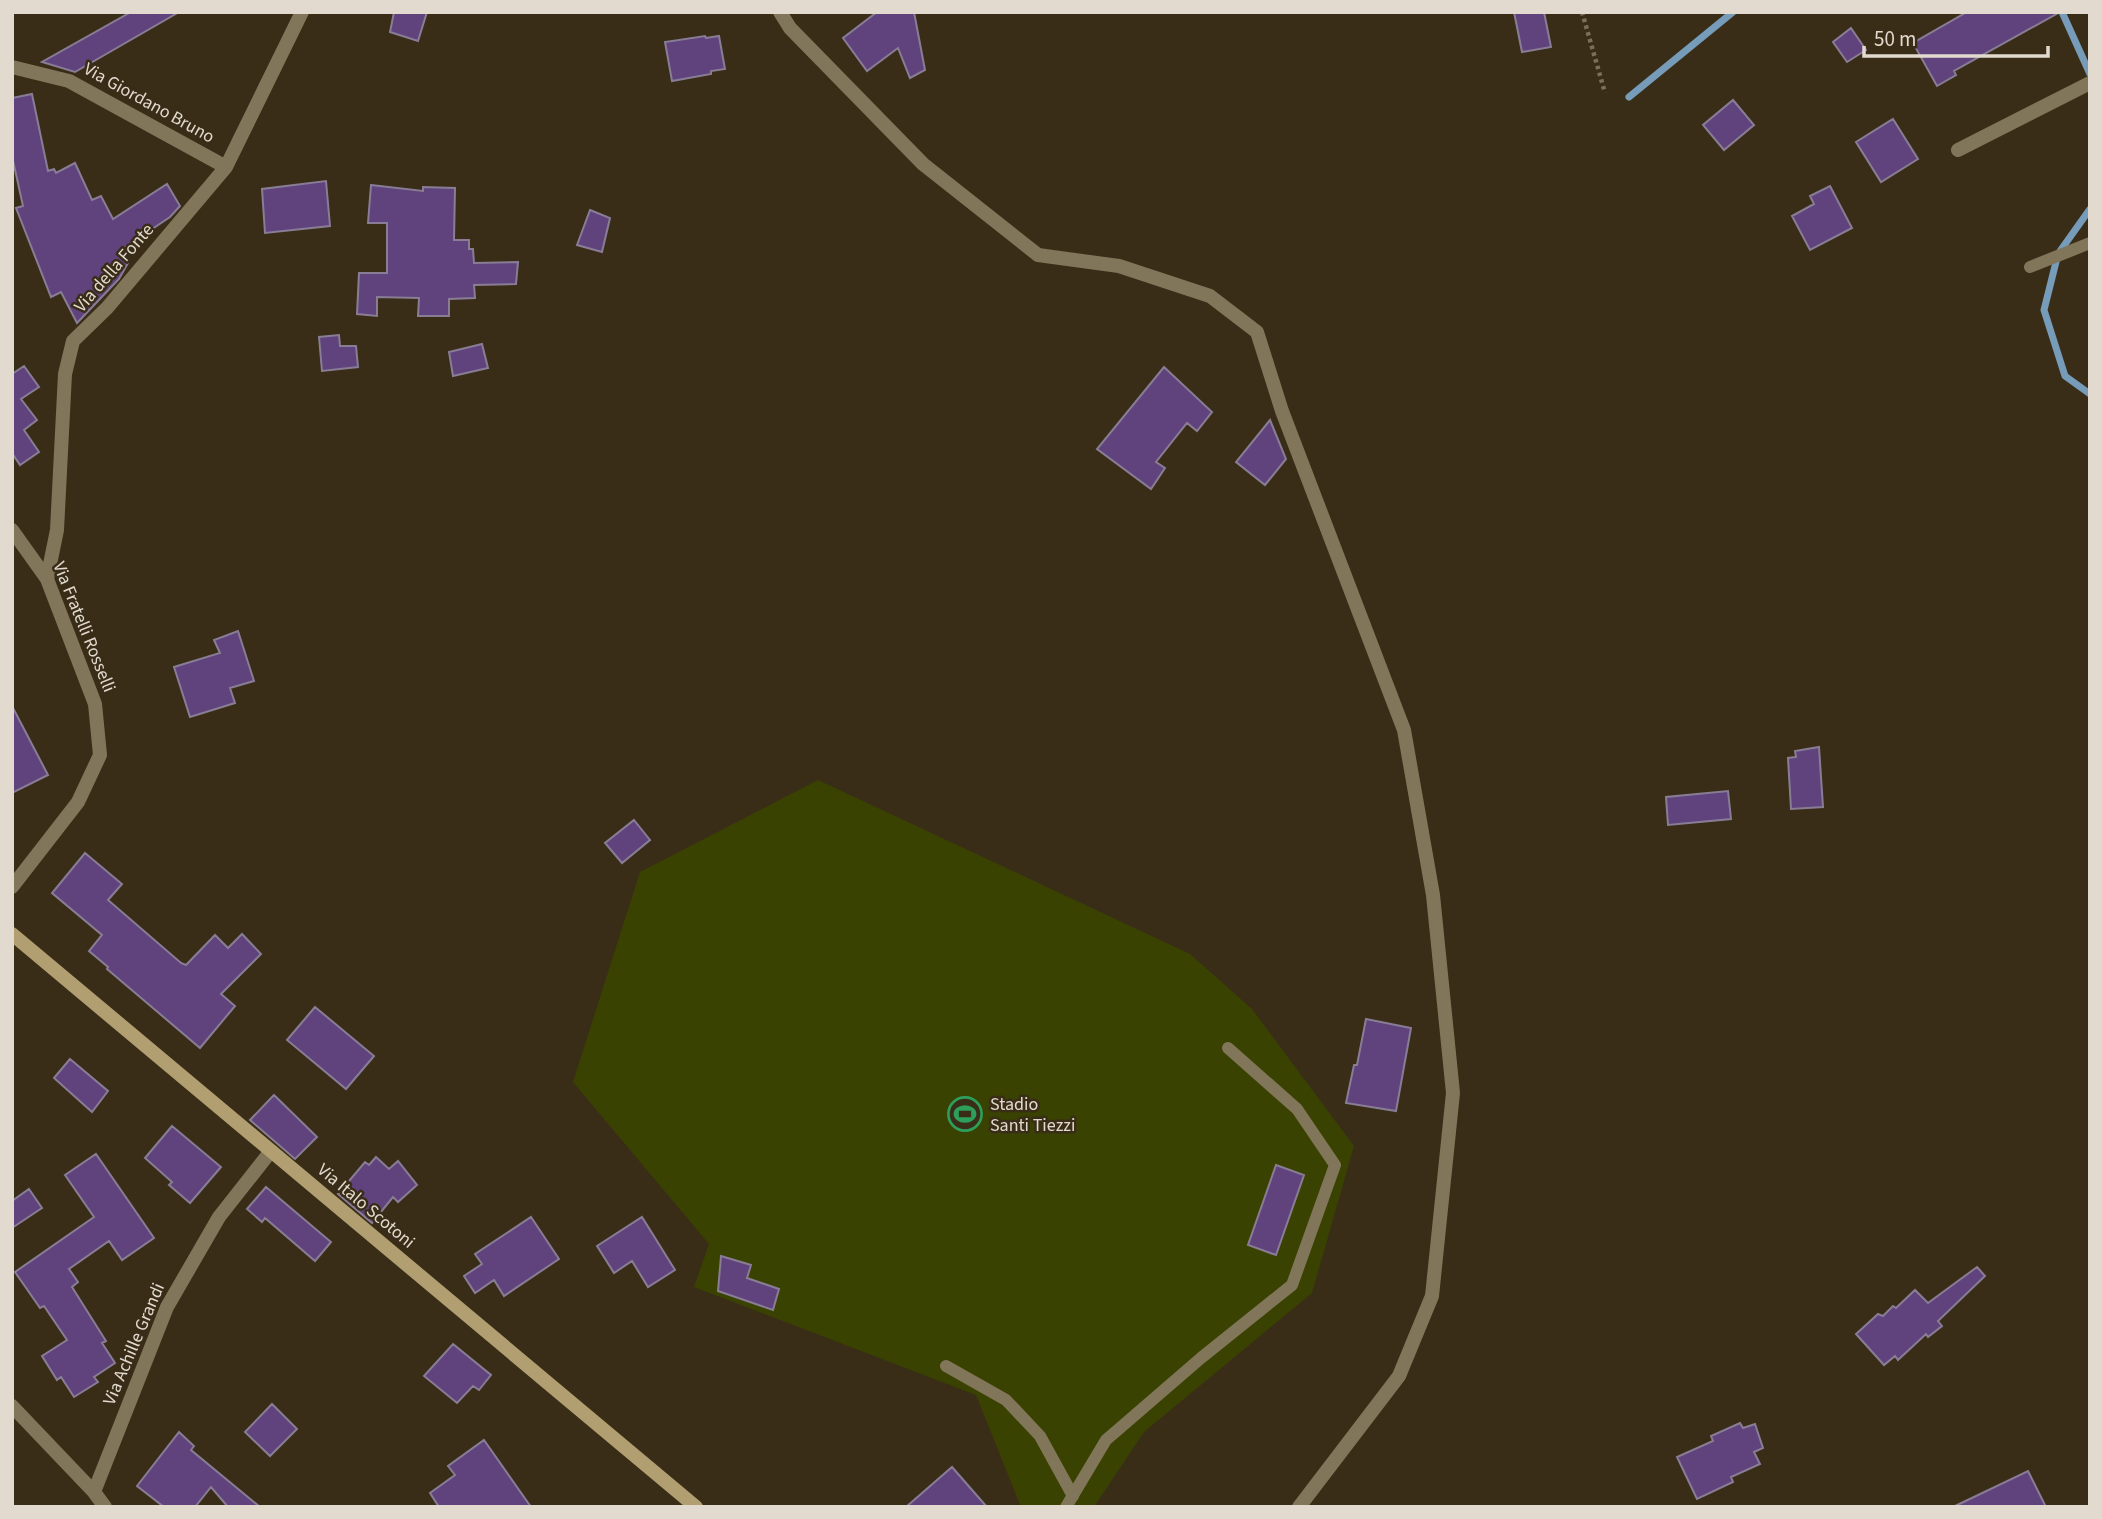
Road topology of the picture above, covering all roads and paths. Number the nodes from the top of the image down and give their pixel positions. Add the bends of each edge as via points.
1 (302, 12) edge
2 (779, 12) edge
3 (1581, 12) edge
4 (12, 67) edge
5 (2090, 83) edge
6 (1605, 93) dead end
7 (1958, 150) dead end
8 (226, 167) junction
9 (2090, 243) edge
10 (2030, 267) dead end
11 (12, 530) edge
12 (47, 579) junction
13 (12, 887) edge
14 (12, 934) edge
15 (1228, 1048) dead end
16 (271, 1151) junction
17 (946, 1366) dead end
18 (12, 1406) edge
19 (94, 1492) junction
20 (1070, 1502) edge
21 (105, 1507) edge
22 (696, 1507) edge
23 (1299, 1507) edge

1 - 8 street, Via della Fonte
2 - 23 street via 923,164 1038,256 1119,267 1210,296 1257,332 1282,411 1404,730 1433,895 1453,1093 1433,1296 1399,1377
3 - 6 path
4 - 8 street, Via Giordano Bruno via 69,81
5 - 7 street
8 - 12 street, Via della Fonte via 107,308 73,341 65,374 57,530
9 - 10 lane
11 - 12 street, Via Fratelli Rosselli
12 - 13 street, Via Fratelli Rosselli via 95,704 100,755 78,802
14 - 16 street, Via Italo Scotoni
15 - 20 lane via 1297,1109 1335,1165 1292,1285 1106,1440
16 - 19 street, Via Achille Grandi via 219,1217 167,1307
16 - 22 street, Via Italo Scotoni
17 - 20 lane via 1006,1400 1040,1436
18 - 19 street
19 - 21 street

